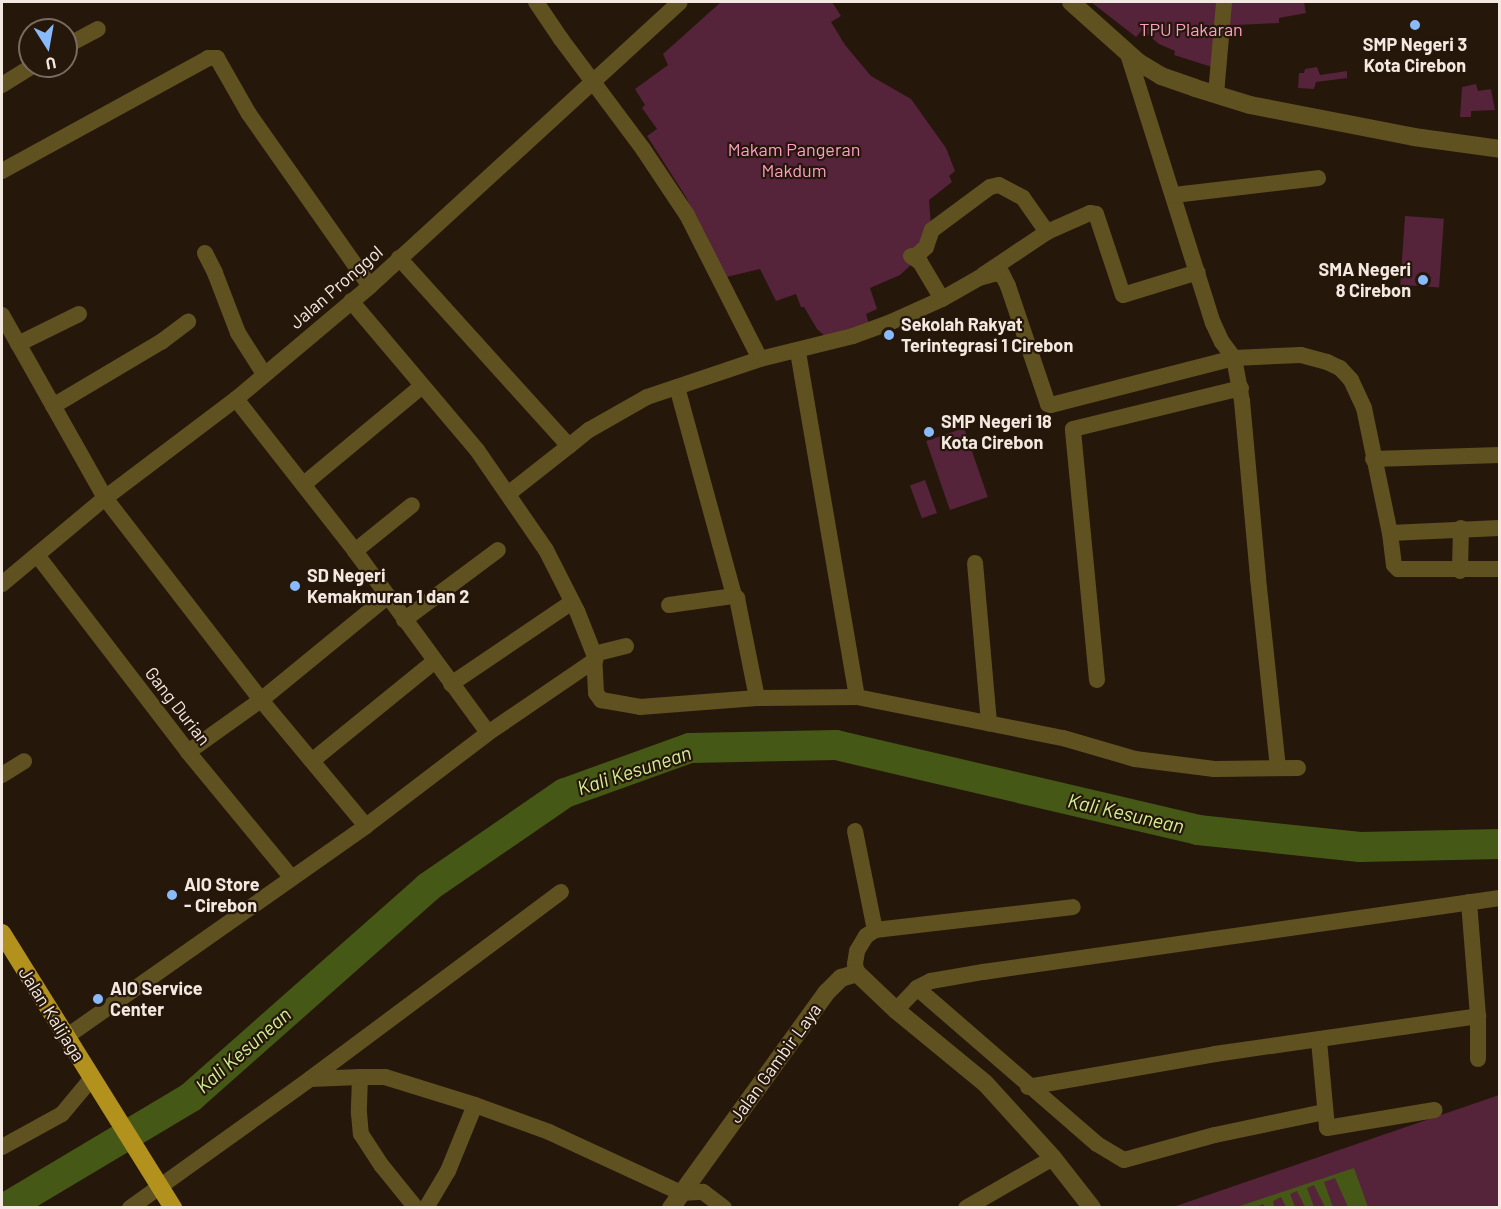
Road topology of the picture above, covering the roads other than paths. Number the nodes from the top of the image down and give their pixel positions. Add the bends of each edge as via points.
1 (536, 2) edge
2 (680, 2) edge
3 (1071, 2) edge
4 (1224, 2) edge
5 (98, 29) dead end
6 (78, 40) edge
7 (1128, 54) junction
8 (18, 75) edge
9 (592, 82) junction
10 (2, 85) edge
11 (1216, 94) junction
12 (1500, 149) edge
13 (2, 171) edge
14 (1318, 178) dead end
15 (1174, 195) junction
16 (1047, 232) junction
17 (205, 253) dead end
18 (399, 258) junction
19 (1198, 272) junction
20 (979, 278) junction
21 (370, 286) junction
22 (942, 299) junction
23 (351, 301) junction
24 (79, 314) dead end
25 (2, 315) edge
26 (188, 322) dead end
27 (18, 344) junction
28 (798, 352) junction
29 (1234, 358) junction
30 (760, 359) junction
31 (264, 374) junction
32 (422, 386) junction
33 (677, 387) junction
34 (1240, 388) junction
35 (236, 399) junction
36 (53, 406) junction
37 (569, 446) junction
38 (1500, 455) edge
39 (1373, 459) junction
40 (304, 484) junction
41 (508, 494) junction
42 (105, 498) junction
43 (412, 505) dead end
44 (1461, 528) junction
45 (1499, 528) edge
46 (1390, 533) junction
47 (498, 550) dead end
48 (355, 551) junction
49 (37, 555) junction
50 (975, 563) dead end
51 (1500, 569) edge
52 (1460, 571) junction
53 (2, 584) edge
54 (387, 597) junction
55 (734, 597) junction
56 (572, 602) junction
57 (669, 605) dead end
58 (404, 620) junction
59 (626, 646) dead end
60 (595, 657) junction
61 (435, 661) junction
62 (1096, 681) dead end
63 (451, 684) junction
64 (857, 697) junction
65 (757, 698) junction
66 (261, 700) junction
67 (989, 723) junction
68 (488, 733) junction
69 (188, 752) junction
70 (313, 760) junction
71 (24, 761) dead end
72 (1278, 768) junction
73 (1298, 768) dead end
74 (2, 775) edge
75 (366, 826) junction
76 (855, 831) dead end
77 (292, 878) junction
78 (561, 892) dead end
79 (1500, 898) edge
80 (1469, 902) junction
81 (1073, 907) dead end
82 (875, 930) junction
83 (2, 933) edge
84 (857, 973) junction
85 (917, 988) junction
86 (896, 1010) junction
87 (1479, 1016) junction
88 (66, 1037) junction
89 (1319, 1041) junction
90 (1479, 1059) dead end
91 (360, 1077) junction
92 (92, 1078) junction
93 (310, 1079) junction
94 (1028, 1087) junction
95 (475, 1105) junction
96 (1434, 1110) dead end
97 (1324, 1112) junction
98 (2, 1147) edge
99 (1053, 1158) junction
100 (158, 1183) junction
101 (676, 1200) edge
102 (130, 1208) edge
103 (173, 1208) edge
104 (416, 1208) edge
105 (426, 1208) edge
106 (724, 1208) edge
107 (966, 1208) edge
108 (1092, 1208) edge

1 - 9 street
2 - 9 street, Jalan Pronggol
3 - 7 street
4 - 11 street
5 - 6 street
7 - 11 street via 1161,76
7 - 15 street
8 - 10 street
9 - 18 street, Jalan Pronggol
9 - 30 street via 687,215
11 - 12 street via 1250,105 1414,137
13 - 21 street via 208,58 218,58 249,114
14 - 15 street
15 - 19 street
16 - 19 street via 1090,213 1096,214 1123,295
16 - 20 street
16 - 22 street via 1023,198 999,185 990,187 932,230 926,247 913,256
17 - 31 street via 238,333
18 - 21 street, Jalan Pronggol
18 - 37 street
19 - 29 street via 1213,323
20 - 22 street
20 - 29 street via 1002,274 1051,405
21 - 23 street, Jalan Pronggol
22 - 28 street via 882,325
23 - 31 street, Jalan Pronggol
23 - 32 street
24 - 27 street
25 - 27 street
26 - 36 street
27 - 36 street
28 - 30 street
28 - 64 street
29 - 34 street
29 - 39 street via 1301,355 1340,368 1351,380 1364,408
30 - 33 street
31 - 35 street, Jalan Pronggol
32 - 40 street
32 - 41 street via 477,450
33 - 37 street via 619,413
33 - 55 street
34 - 62 street via 1072,429
34 - 72 street
35 - 40 street
35 - 42 street, Jalan Pronggol
36 - 42 street
37 - 41 street
38 - 39 street
39 - 46 street
40 - 48 street
41 - 56 street via 546,550
42 - 49 street, Jalan Pronggol
42 - 66 street
43 - 48 street
44 - 45 street
44 - 46 street
44 - 52 street
46 - 52 street via 1398,570
47 - 58 street
48 - 54 street
49 - 53 street, Jalan Pronggol
49 - 69 street, Gang Durian
50 - 67 street
51 - 52 street
54 - 58 street
54 - 66 street
55 - 57 street
55 - 65 street
56 - 60 street
56 - 63 street
58 - 61 street
59 - 60 street
60 - 65 street via 596,693 610,703 664,706
60 - 68 street
61 - 63 street
61 - 70 street
63 - 68 street
64 - 65 street
64 - 67 street
66 - 69 street
66 - 70 street
67 - 72 street via 1063,738 1135,759 1214,769
68 - 75 street
69 - 77 street, Gang Durian
70 - 75 street
71 - 74 street
72 - 73 street
75 - 77 street
76 - 82 street
77 - 88 street
78 - 93 street
79 - 80 street
80 - 85 street via 982,972 931,981
80 - 87 street
81 - 82 street
82 - 84 street via 857,951
83 - 88 highway, Jalan Kalijaga
84 - 86 street
84 - 101 street, Jalan Gambir Laya via 841,978 827,992
85 - 86 street
85 - 94 street
86 - 99 street via 985,1083
87 - 89 street
87 - 90 street
88 - 92 highway, Jalan Kalijaga
89 - 94 street via 1215,1054
89 - 97 street
91 - 93 street
91 - 95 street via 385,1077
91 - 104 street via 359,1113 367,1146
92 - 98 street via 62,1114
92 - 100 highway, Jalan Kalijaga
93 - 100 street
94 - 97 street via 1097,1144 1124,1160 1215,1135
95 - 101 street via 549,1132
95 - 105 street via 448,1171
96 - 97 street via 1331,1128 1325,1126
99 - 107 street
99 - 108 street
100 - 102 street
100 - 103 highway, Jalan Kalijaga
101 - 106 street via 703,1192

